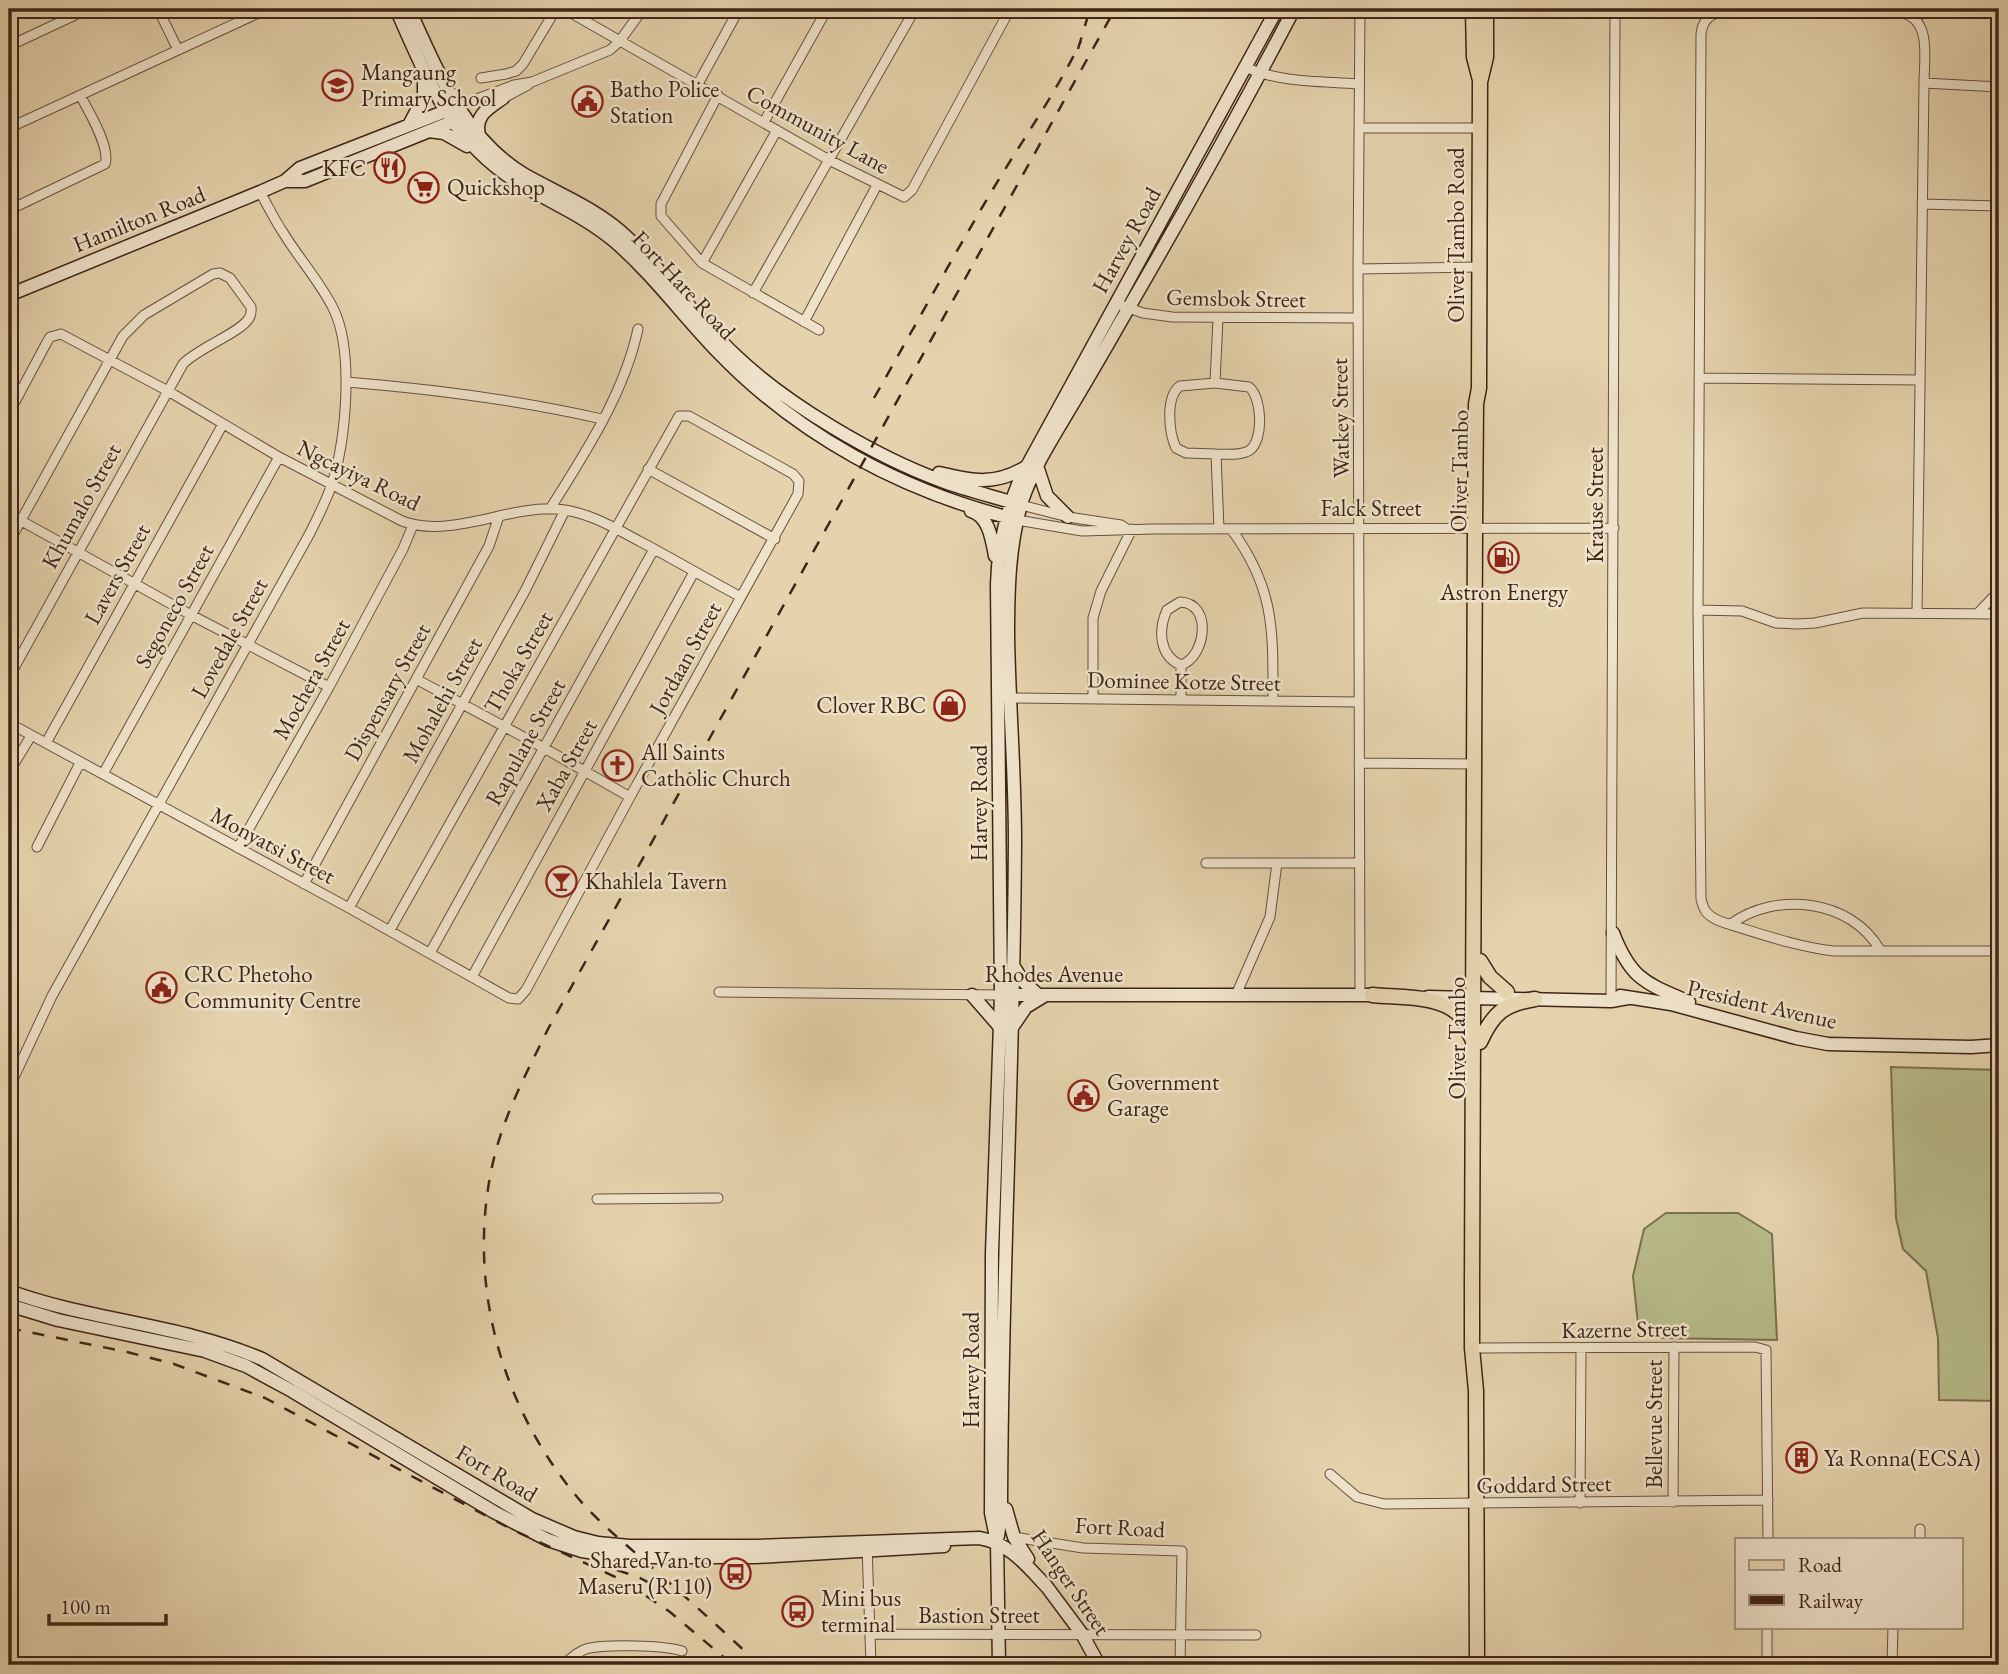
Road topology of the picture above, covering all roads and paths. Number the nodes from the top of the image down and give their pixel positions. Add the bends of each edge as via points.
1 (88, 9) edge
2 (158, 9) edge
3 (267, 9) edge
4 (396, 9) edge
5 (409, 9) edge
6 (556, 9) edge
7 (564, 9) edge
8 (643, 9) edge
9 (739, 9) edge
10 (827, 9) edge
11 (915, 9) edge
12 (1010, 9) edge
13 (1277, 9) edge
14 (1294, 9) edge
15 (1360, 9) edge
16 (1473, 9) edge
17 (1486, 9) edge
18 (1615, 9) edge
19 (619, 42) junction
20 (9, 46) edge
21 (178, 50) junction
22 (1245, 67) junction
23 (424, 69) junction
24 (1260, 74) junction
25 (481, 78) dead end
26 (532, 82) junction
27 (1480, 82) junction
28 (1924, 83) junction
29 (698, 84) junction
30 (1359, 85) junction
31 (1999, 87) edge
32 (80, 94) junction
33 (718, 96) junction
34 (503, 99) junction
35 (456, 114) junction
36 (764, 122) junction
37 (408, 125) junction
38 (9, 128) edge
39 (1360, 128) junction
40 (1479, 128) junction
41 (777, 130) junction
42 (422, 132) junction
43 (481, 139) junction
44 (482, 156) junction
45 (829, 160) junction
46 (285, 181) junction
47 (877, 185) junction
48 (260, 192) junction
49 (1922, 204) junction
50 (1999, 206) edge
51 (9, 209) edge
52 (702, 263) junction
53 (1478, 267) junction
54 (1358, 269) junction
55 (753, 293) junction
56 (9, 295) edge
57 (1115, 303) junction
58 (1128, 308) junction
59 (1218, 318) junction
60 (1358, 318) junction
61 (804, 322) junction
62 (638, 329) dead end
63 (819, 330) dead end
64 (109, 360) junction
65 (1699, 378) junction
66 (1919, 380) junction
67 (347, 382) junction
68 (1215, 383) junction
69 (1479, 388) joint
70 (168, 391) junction
71 (9, 412) edge
72 (602, 419) junction
73 (223, 424) junction
74 (1216, 454) junction
75 (279, 457) junction
76 (901, 464) junction
77 (1032, 466) junction
78 (648, 469) junction
79 (799, 481) joint
80 (332, 484) junction
81 (910, 486) junction
82 (1016, 503) junction
83 (550, 509) junction
84 (565, 510) junction
85 (9, 514) edge
86 (499, 516) junction
87 (1068, 517) junction
88 (1012, 518) junction
89 (21, 520) junction
90 (413, 525) junction
91 (1360, 528) junction
92 (1478, 528) junction
93 (1614, 528) junction
94 (616, 529) junction
95 (1130, 529) junction
96 (1219, 529) junction
97 (1231, 529) junction
98 (775, 539) junction
99 (9, 541) edge
100 (654, 549) junction
101 (78, 551) junction
102 (997, 567) junction
103 (694, 572) junction
104 (133, 583) junction
105 (1999, 591) edge
106 (741, 597) junction
107 (1698, 610) junction
108 (1917, 612) junction
109 (1978, 613) junction
110 (1999, 614) edge
111 (191, 615) junction
112 (247, 645) junction
113 (1181, 665) junction
114 (9, 677) edge
115 (416, 679) junction
116 (330, 687) junction
117 (1004, 698) junction
118 (1093, 698) junction
119 (1181, 699) junction
120 (1273, 701) junction
121 (1359, 702) junction
122 (461, 705) junction
123 (9, 723) edge
124 (503, 726) junction
125 (31, 736) junction
126 (46, 743) junction
127 (544, 748) junction
128 (80, 762) junction
129 (1359, 763) junction
130 (1474, 764) junction
131 (584, 771) junction
132 (9, 772) edge
133 (103, 774) junction
134 (629, 797) junction
135 (158, 805) junction
136 (37, 847) dead end
137 (238, 848) junction
138 (1206, 863) dead end
139 (1277, 863) junction
140 (1360, 863) junction
141 (304, 884) junction
142 (349, 908) junction
143 (1731, 924) junction
144 (390, 930) junction
145 (1613, 933) junction
146 (1880, 950) junction
147 (1999, 951) edge
148 (430, 953) junction
149 (1480, 961) junction
150 (1014, 967) junction
151 (472, 977) junction
152 (719, 992) dead end
153 (1507, 992) junction
154 (972, 995) junction
155 (1007, 995) junction
156 (1041, 995) junction
157 (1236, 995) junction
158 (1366, 995) junction
159 (1476, 995) junction
160 (1612, 997) junction
161 (518, 999) joint
162 (1535, 999) junction
163 (1724, 1018) junction
164 (1006, 1027) junction
165 (1477, 1041) junction
166 (1999, 1045) edge
167 (1971, 1047) junction
168 (1999, 1052) edge
169 (9, 1088) edge
170 (1475, 1157) junction
171 (718, 1198) dead end
172 (597, 1199) dead end
173 (999, 1253) junction
174 (9, 1291) edge
175 (9, 1305) edge
176 (1481, 1348) junction
177 (1674, 1348) junction
178 (1581, 1349) junction
179 (279, 1367) junction
180 (271, 1379) junction
181 (1476, 1391) junction
182 (1330, 1474) dead end
183 (1001, 1481) junction
184 (1769, 1500) junction
185 (1673, 1502) junction
186 (1580, 1503) junction
187 (1476, 1504) junction
188 (991, 1513) junction
189 (1014, 1537) junction
190 (971, 1538) junction
191 (1768, 1538) edge
192 (997, 1542) junction
193 (983, 1545) junction
194 (867, 1547) junction
195 (998, 1578) junction
196 (1047, 1587) junction
197 (1767, 1628) edge
198 (1893, 1628) edge
199 (870, 1634) junction
200 (999, 1634) junction
201 (1082, 1634) junction
202 (1180, 1635) junction
203 (1256, 1635) dead end
204 (682, 1651) dead end
205 (563, 1665) edge
206 (871, 1665) edge
207 (999, 1665) edge
208 (1099, 1665) edge
209 (1180, 1665) edge
210 (1476, 1665) edge
211 (1767, 1665) edge
212 (1892, 1665) edge

1 - 20 street
2 - 21 street
3 - 21 street
4 - 23 main road, Fort Hare Road
5 - 35 main road, Fort Hare Road
6 - 25 street via 516,71
7 - 19 street, Community Lane
8 - 19 street, Hamilton Road
9 - 29 street
10 - 36 street
11 - 45 street
12 - 47 street, Community Lane via 908,196
13 - 22 main road, Harvey Road
14 - 24 main road, Harvey Road
15 - 30 street, Watkey Street
16 - 27 main road, Oliver Tambo Road
17 - 27 main road, Oliver Tambo Road via 1486,57
18 - 93 street, Krause Street
19 - 26 street, Hamilton Road via 602,55
19 - 29 street, Community Lane
21 - 32 street
22 - 24 street
22 - 57 main road, Harvey Road
23 - 35 main road, Fort Hare Road
23 - 37 main road via 424,97
24 - 30 street
24 - 58 main road, Harvey Road
26 - 34 street, Hamilton Road
26 - 35 street, Hamilton Road via 514,85
27 - 40 main road, Oliver Tambo Road
28 - 31 street
28 - 49 street
28 - 65 street via 1922,32 1908,14 1734,10 1713,14 1704,22
29 - 33 street, Community Lane
30 - 39 street, Watkey Street
32 - 38 street
32 - 51 street via 102,141 105,164
33 - 36 street, Community Lane
33 - 52 street via 660,210 666,224
34 - 35 street, Hamilton Road
34 - 43 main road via 481,115
35 - 37 main road, Hamilton Road
35 - 42 main road, Hamilton Road
35 - 43 main road, Fort Hare Road
35 - 44 main road, Fort Hare Road via 467,142
36 - 41 street, Community Lane
37 - 46 main road, Hamilton Road via 300,168
39 - 40 street
39 - 54 street, Watkey Street
40 - 53 main road, Oliver Tambo Road
41 - 45 street, Community Lane
41 - 52 street
42 - 44 main road via 444,133
42 - 46 main road, Hamilton Road via 305,181
43 - 76 main road, Fort Hare Road via 525,174 620,231 734,354 767,383
44 - 81 main road, Fort Hare Road via 613,240 717,351 773,402 848,453
45 - 47 street, Community Lane
45 - 55 street
46 - 48 main road, Hamilton Road
47 - 61 street
48 - 56 main road, Hamilton Road
48 - 67 street, Lovedale Street via 334,310 345,346
49 - 50 street
49 - 66 street
52 - 55 street
53 - 54 street
53 - 69 main road, Oliver Tambo Road
54 - 60 street, Watkey Street
55 - 61 street
57 - 58 street, Gemsbok Street
57 - 77 main road, Harvey Road
58 - 59 street, Gemsbok Street via 1157,316
58 - 77 main road, Harvey Road
59 - 60 street, Gemsbok Street
59 - 68 street
60 - 91 street, Watkey Street
61 - 63 street
62 - 72 street via 630,361
64 - 70 street, Ngcayiya Road
64 - 70 street, Khumalo Street via 123,336 144,315 213,274 225,275 248,302 250,318 191,356
64 - 71 street, Ngcayiya Road via 67,336 55,335
64 - 89 street
65 - 66 street
65 - 107 street
66 - 108 street
67 - 72 street via 409,387
67 - 80 street, Lovedale Street
68 - 74 street via 1248,387 1258,398 1259,408 1258,436 1252,448
68 - 74 street via 1180,386 1171,403 1176,448
69 - 92 main road, Oliver Tambo
70 - 73 street, Ngcayiya Road
70 - 101 street, Khumalo Street
72 - 83 street
73 - 75 street, Ngcayiya Road
73 - 104 street, Lavers Street
74 - 96 street
75 - 80 street, Ngcayiya Road
75 - 111 street, Segoneco Street
76 - 77 main road via 985,481
76 - 82 main road, Fort Hare Road via 948,484
77 - 82 main road, Harvey Road
77 - 87 main road via 1047,496
78 - 79 street, Thoka Street via 682,415 789,471
78 - 94 street, Thoka Street
78 - 98 street
79 - 98 street, Jordaan Street via 798,494
80 - 90 street, Ngcayiya Road
80 - 112 street, Lovedale Street
81 - 88 main road, Fort Hare Road
81 - 102 main road via 940,502 978,513 990,535
82 - 87 street, Falck Street
82 - 88 main road, Harvey Road
83 - 84 street, Ngcayiya Road
83 - 86 street, Ngcayiya Road
84 - 94 street, Ngcayiya Road
84 - 122 street, Mohalehi Street
85 - 89 street
86 - 90 street, Ngcayiya Road
86 - 115 street, Dispensary Street via 493,536
87 - 95 street, Falck Street
88 - 95 street, Falck Street via 1083,531
88 - 102 main road, Harvey Road
88 - 117 main road, Harvey Road
89 - 99 street
89 - 101 street
90 - 116 street, Mochera Street
91 - 92 street, Falck Street
91 - 97 street, Falck Street
91 - 121 street, Watkey Street
92 - 93 street, Falck Street
92 - 130 main road, Oliver Tambo
92 - 149 main road, Oliver Tambo
93 - 145 street, Krause Street
94 - 100 street, Ngcayiya Road
94 - 124 street, Thoka Street
95 - 96 street, Falck Street
95 - 118 street via 1093,618
96 - 97 street, Falck Street
97 - 120 street via 1251,560 1268,602
98 - 106 street, Jordaan Street
100 - 103 street, Ngcayiya Road
100 - 127 street, Rapulane Street
101 - 104 street
101 - 114 street, Khumalo Street
102 - 117 main road, Harvey Road
103 - 106 street, Ngcayiya Road
103 - 131 street, Xaba Street
104 - 111 street
104 - 126 street, Lavers Street
105 - 109 street
106 - 134 street, Jordaan Street
107 - 108 street via 1742,611 1797,624 1863,613
107 - 143 street via 1701,899 1708,915
108 - 109 street
109 - 110 street
111 - 112 street
111 - 133 street, Segoneco Street
112 - 116 street
112 - 135 street, Lovedale Street
113 - 113 street via 1193,658 1201,638 1201,618 1187,602 1167,610 1162,625 1165,650
113 - 119 street
115 - 122 street
115 - 141 street, Dispensary Street
116 - 137 street, Mochera Street
117 - 118 street, Dominee Kotze Street
117 - 150 main road, Harvey Road via 1015,801
117 - 155 main road, Harvey Road
118 - 119 street, Dominee Kotze Street
119 - 120 street, Dominee Kotze Street
120 - 121 street, Dominee Kotze Street
121 - 129 street, Watkey Street
122 - 124 street
122 - 142 street, Mohalehi Street
123 - 125 street, Monyatsi Street
124 - 127 street
124 - 144 street, Thoka Street
125 - 126 street, Monyatsi Street
125 - 132 street
126 - 128 street, Monyatsi Street
127 - 131 street
127 - 148 street, Rapulane Street
128 - 133 street, Monyatsi Street
128 - 136 street
129 - 130 street
129 - 140 street, Watkey Street
130 - 159 main road, Oliver Tambo
131 - 134 street
131 - 151 street, Xaba Street
133 - 135 street, Monyatsi Street
134 - 161 street, Jordaan Street
135 - 137 street, Monyatsi Street
135 - 169 street, Lovedale Street via 52,996
137 - 141 street, Monyatsi Street
138 - 139 street
139 - 140 street
139 - 157 street via 1270,917
140 - 158 street, Watkey Street
141 - 142 street, Monyatsi Street
142 - 144 street, Monyatsi Street
143 - 146 street via 1805,947
143 - 146 street via 1770,907 1812,905 1855,922
144 - 148 street, Monyatsi Street
145 - 160 street, Krause Street
145 - 163 main road via 1626,963 1643,980
146 - 147 street
148 - 151 street, Monyatsi Street
149 - 153 main road
149 - 159 main road, Oliver Tambo
150 - 155 main road, Harvey Road
150 - 156 main road
151 - 161 street, Monyatsi Street
152 - 154 street, Rhodes Avenue
153 - 159 main road, President Avenue
153 - 160 main road, President Avenue
154 - 155 street, Rhodes Avenue
154 - 164 main road
155 - 156 main road, Rhodes Avenue
155 - 164 main road, Harvey Road
156 - 157 main road, Rhodes Avenue
156 - 164 main road
157 - 158 main road, Rhodes Avenue
158 - 159 main road, Rhodes Avenue
158 - 165 main road via 1445,1006 1461,1018
159 - 162 main road, President Avenue
159 - 165 main road, Oliver Tambo
160 - 162 main road, President Avenue
160 - 163 main road, President Avenue via 1671,1004
162 - 165 main road via 1507,1006
163 - 167 main road, President Avenue via 1828,1044
164 - 173 main road, Harvey Road
165 - 170 main road, Oliver Tambo
166 - 167 main road, President Avenue
167 - 168 main road, President Avenue
170 - 176 main road, Oliver Tambo
170 - 181 main road, Oliver Tambo via 1472,1348
171 - 172 street
173 - 183 main road, Harvey Road
173 - 188 main road, Harvey Road
174 - 179 main road, Fort Road via 217,1341
175 - 180 main road, Fort Road via 205,1351
176 - 178 street, Kazerne Street
176 - 181 main road, Oliver Tambo
177 - 178 street, Kazerne Street
177 - 184 street, Kazerne Street via 1766,1350
177 - 185 street, Bellevue Street
178 - 186 street
179 - 180 main road
179 - 194 main road, Fort Road via 533,1519 574,1537 652,1547
180 - 194 main road, Fort Road via 494,1512 548,1540 582,1551 670,1558
181 - 187 main road, Oliver Tambo
182 - 187 street, Goddard Street via 1367,1501
183 - 189 main road, Hanger Street
183 - 192 main road
184 - 185 street, Goddard Street
184 - 191 street
185 - 186 street, Goddard Street
186 - 187 street, Goddard Street
187 - 210 main road, Oliver Tambo
188 - 190 main road
188 - 192 main road, Harvey Road
189 - 196 main road, Hanger Street
189 - 202 street, Fort Road via 1083,1548 1182,1551
190 - 192 main road, Fort Road
190 - 194 main road, Fort Road
192 - 193 main road, Fort Road
192 - 195 main road, Harvey Road
192 - 196 main road, Fort Road
193 - 194 main road, Fort Road
193 - 195 main road
194 - 199 street
195 - 200 main road, Harvey Road
196 - 201 main road, Hanger Street
197 - 211 street
198 - 212 street
199 - 200 street, Bastion Street
199 - 206 street
200 - 201 street, Bastion Street
200 - 207 main road, Harvey Road
201 - 202 street, Bastion Street
201 - 208 main road, Hanger Street
202 - 203 street, Bastion Street
202 - 209 street
204 - 205 street via 668,1647 590,1648

